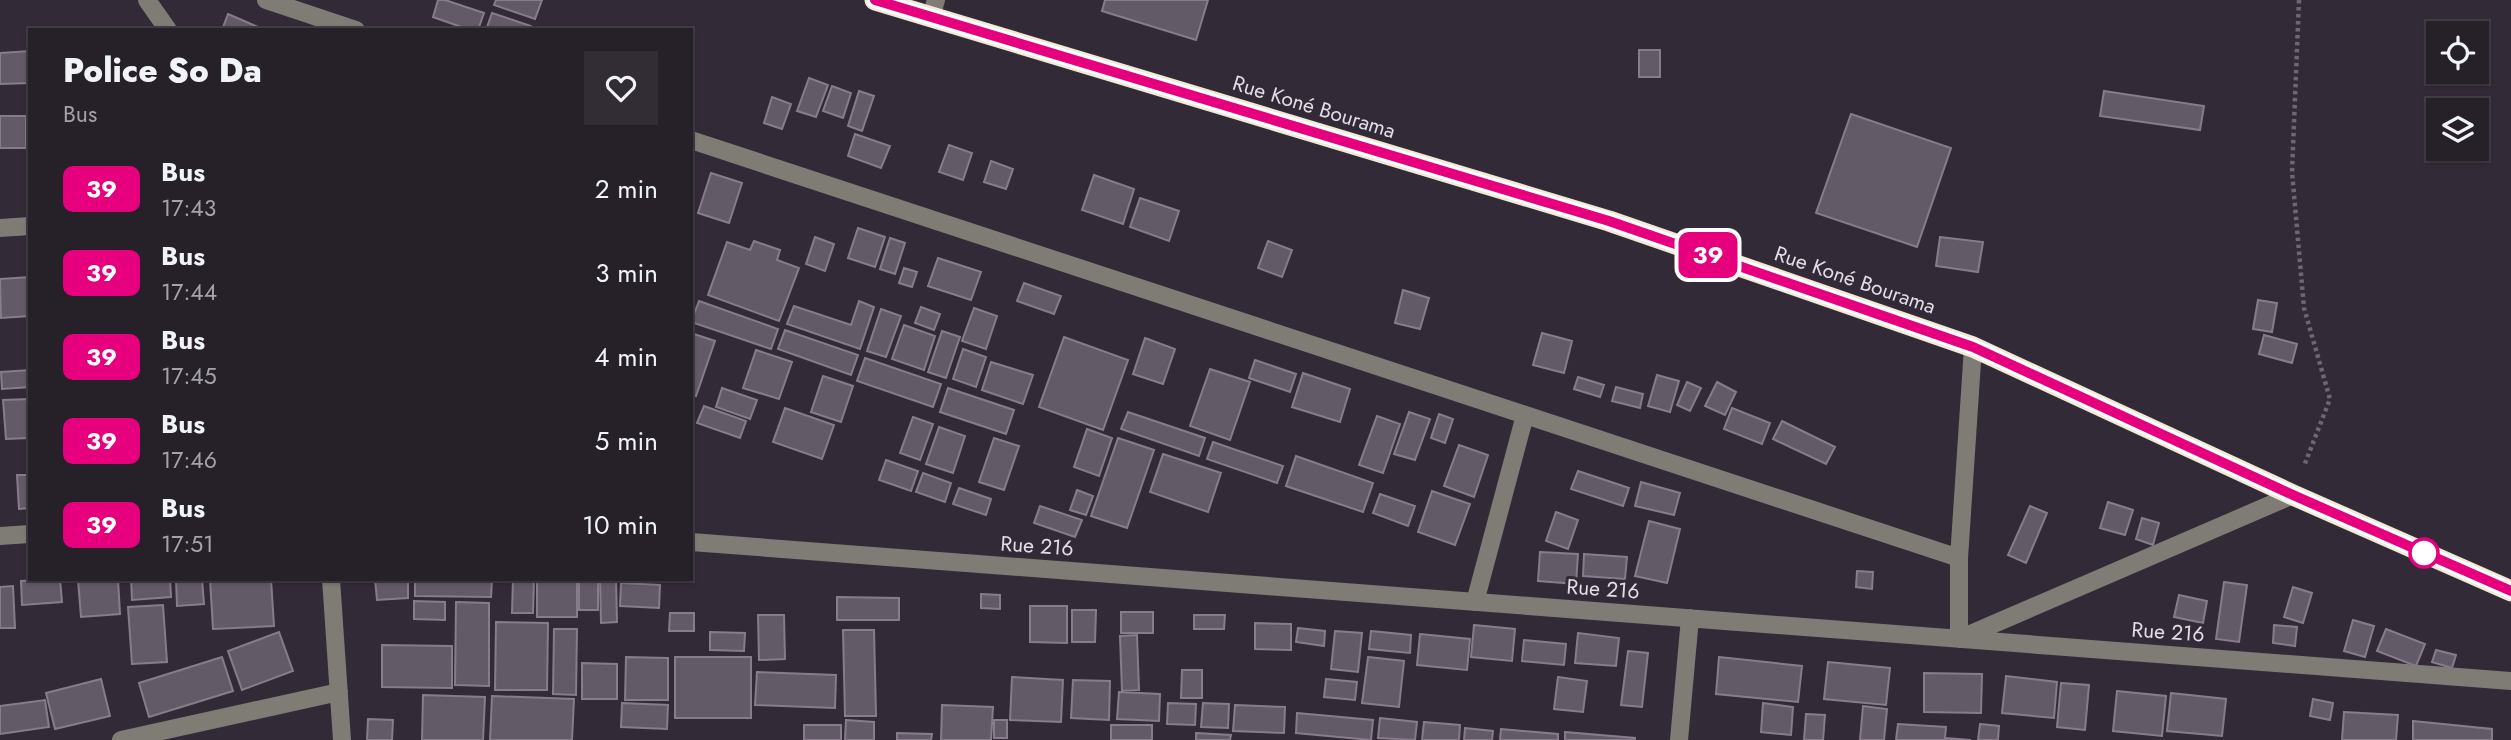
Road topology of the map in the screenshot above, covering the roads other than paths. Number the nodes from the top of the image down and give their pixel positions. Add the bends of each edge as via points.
1 (147, 0) edge
2 (266, 0) edge
3 (875, 0) edge
4 (934, 8) edge
5 (167, 28) edge
6 (350, 28) edge
7 (693, 141) edge
8 (28, 226) edge
9 (0, 228) edge
10 (1973, 347) junction
11 (1525, 415) junction
12 (2293, 495) junction
13 (28, 534) edge
14 (0, 536) edge
15 (693, 542) edge
16 (1959, 558) junction
17 (331, 581) edge
18 (2511, 592) edge
19 (1475, 602) junction
20 (1690, 618) junction
21 (1959, 639) junction
22 (2511, 681) edge
23 (339, 692) junction
24 (121, 740) edge
25 (342, 740) edge
26 (1679, 740) edge

1 - 5 street
2 - 6 street
3 - 4 highway, Rue Koné Bourama
4 - 10 highway, Rue Koné Bourama via 1609,221
7 - 11 street
8 - 9 street
10 - 12 highway, Rue Koné Bourama
10 - 16 street
11 - 16 street
11 - 19 street
12 - 18 highway, Rue Koné Bourama
12 - 21 street
13 - 14 street
15 - 19 street, Rue 216
16 - 21 street
17 - 23 street
19 - 20 street, Rue 216
20 - 21 street, Rue 216
20 - 26 street
21 - 22 street, Rue 216
23 - 24 street
23 - 25 street

